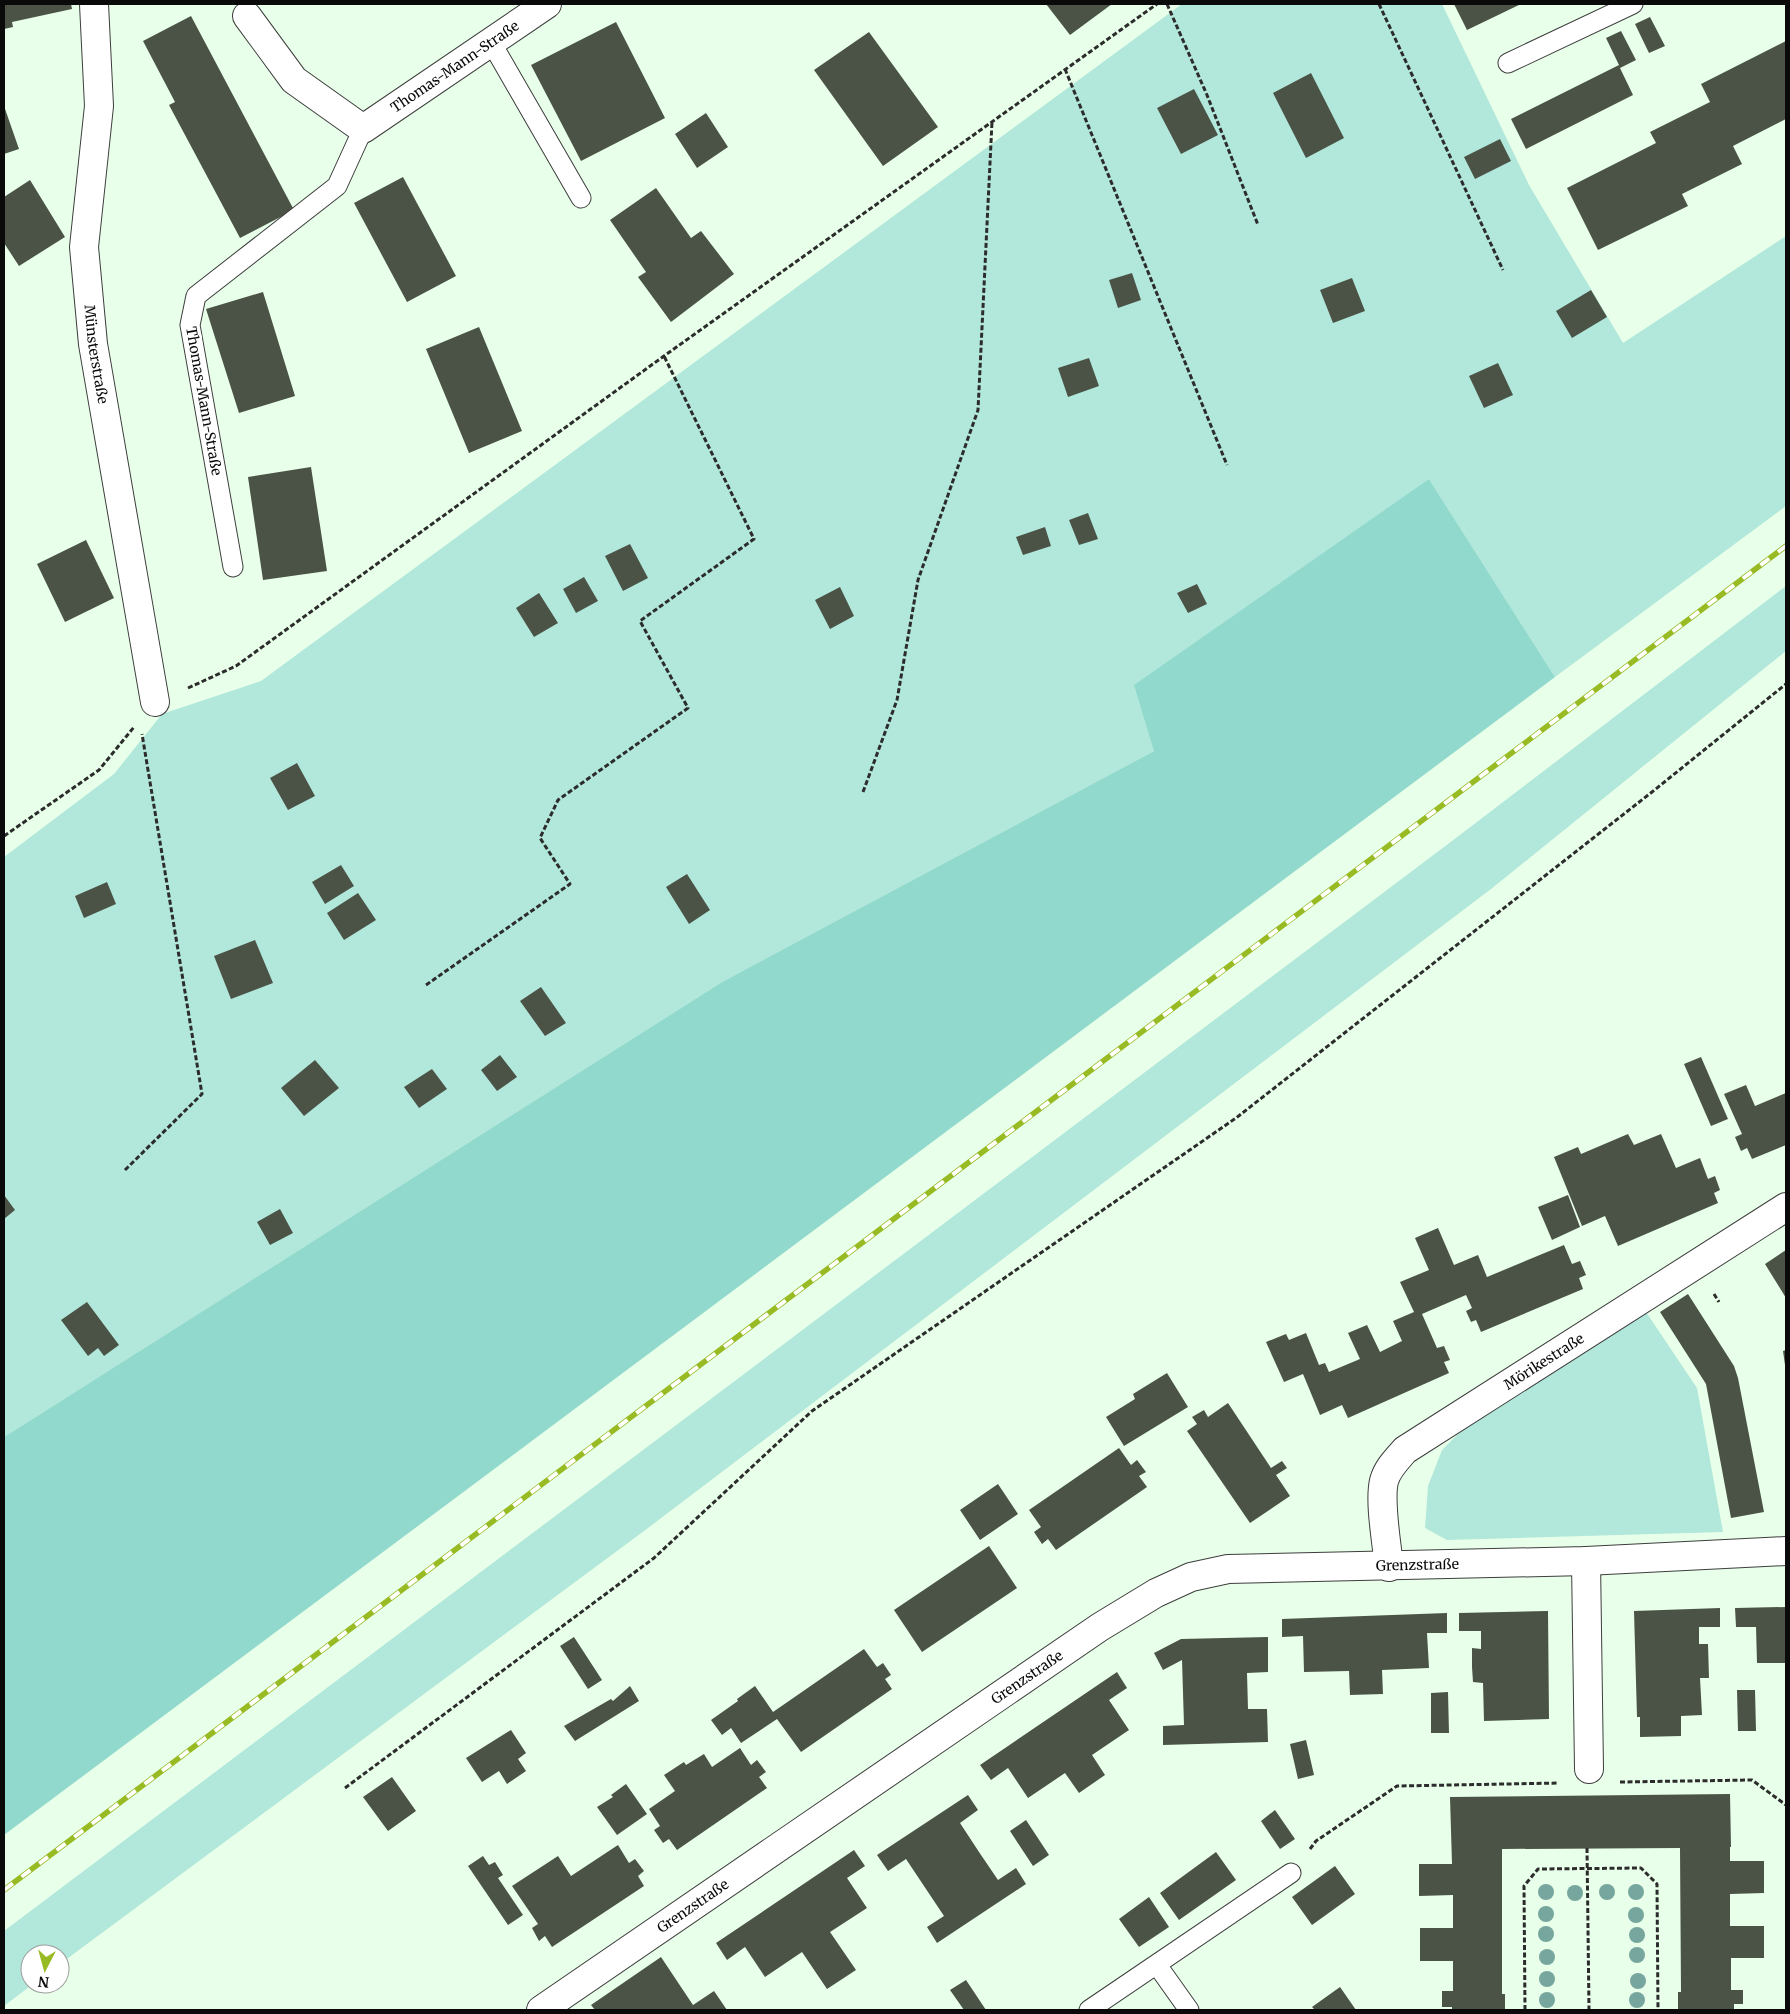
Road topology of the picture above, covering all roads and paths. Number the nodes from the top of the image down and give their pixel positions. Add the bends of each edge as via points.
1 (94, 4) edge
2 (547, 4) edge
3 (1157, 4) edge
4 (1167, 4) edge
5 (1379, 4) edge
6 (1633, 4) edge
7 (248, 16) dead end
8 (491, 42) junction
9 (1508, 63) dead end
10 (1065, 70) junction
11 (992, 121) junction
12 (363, 129) junction
13 (581, 198) dead end
14 (1258, 225) dead end
15 (1503, 270) dead end
16 (664, 356) junction
17 (1227, 465) dead end
18 (233, 567) dead end
19 (1786, 684) edge
20 (148, 711) junction
21 (863, 792) dead end
22 (4, 836) edge
23 (426, 985) dead end
24 (125, 1170) dead end
25 (1786, 1208) edge
26 (1786, 1551) edge
27 (1586, 1561) junction
28 (1389, 1567) junction
29 (1589, 1769) dead end
30 (1729, 1780) dead end
31 (1449, 1785) dead end
32 (345, 1788) dead end
33 (1786, 1805) edge
34 (1587, 1848) dead end
35 (1587, 1868) junction
36 (1291, 1873) joint
37 (1156, 1965) junction
38 (541, 2010) edge
39 (1090, 2010) edge
40 (1189, 2010) edge
41 (1525, 2010) edge
42 (1589, 2010) edge
43 (1658, 2010) edge

1 - 20 street, Münsterstraße via 99,106 84,247 93,344
2 - 8 street, Thomas-Mann-Straße
3 - 10 path
4 - 14 path
5 - 15 path
6 - 9 lane
7 - 12 street via 294,80
8 - 12 street, Thomas-Mann-Straße
8 - 13 lane
10 - 11 path
10 - 17 path
11 - 16 path
11 - 21 path via 978,410 918,580 897,700
12 - 18 lane, Thomas-Mann-Straße via 337,186 196,296 190,325
16 - 20 path via 236,666
16 - 23 path via 754,539 640,621 688,708 558,800 540,838 570,884
19 - 32 path via 1236,1118 812,1411 654,1558
20 - 22 path via 98,770
20 - 24 path via 202,1094
25 - 28 street, Mörikestraße via 1406,1450 1391,1465 1384,1482
26 - 27 street, Grenzstraße
27 - 28 street, Grenzstraße
27 - 29 street
28 - 38 street, Grenzstraße via 1228,1569 1192,1577 1156,1593 1100,1627
30 - 33 path via 1752,1780
31 - 36 path via 1398,1786 1316,1841
34 - 35 path
35 - 41 path via 1538,1869 1524,1886
35 - 42 path
35 - 43 path via 1642,1868 1657,1884
36 - 37 lane
37 - 39 lane
37 - 40 lane

